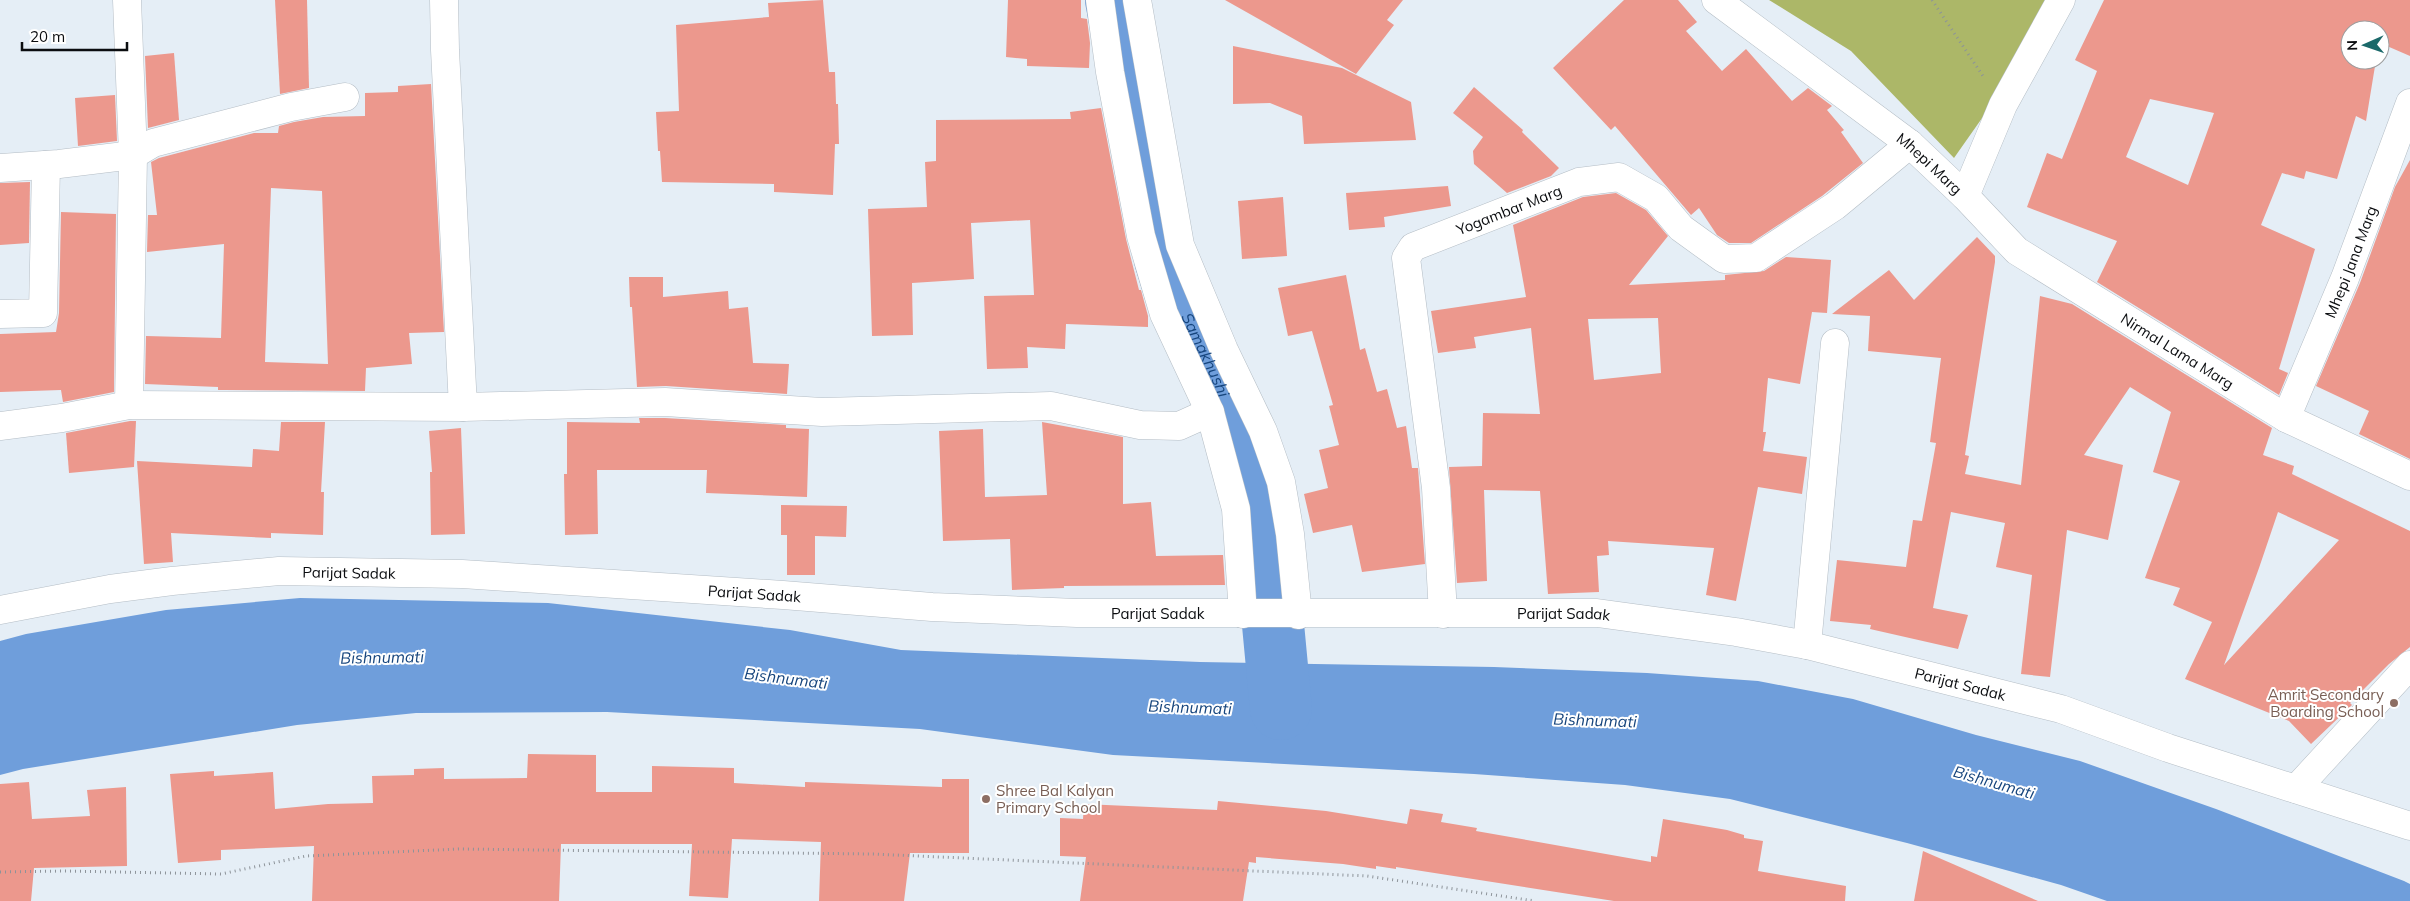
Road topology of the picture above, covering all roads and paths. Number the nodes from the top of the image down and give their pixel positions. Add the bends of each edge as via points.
1 (127, 0) edge
2 (444, 0) edge
3 (1100, 0) edge
4 (1137, 0) edge
5 (1716, 0) edge
6 (1932, 0) edge
7 (2061, 0) edge
8 (345, 96) dead end
9 (2410, 103) edge
10 (2003, 105) junction
11 (1910, 144) junction
12 (133, 155) junction
13 (46, 165) junction
14 (0, 168) edge
15 (1965, 196) junction
16 (0, 314) edge
17 (1835, 344) dead end
18 (129, 405) junction
19 (463, 407) junction
20 (1210, 412) junction
21 (2286, 418) junction
22 (0, 426) edge
23 (2410, 476) edge
24 (0, 610) edge
25 (1442, 614) junction
26 (1246, 615) junction
27 (1293, 615) junction
28 (1807, 645) junction
29 (2410, 665) edge
30 (2296, 790) junction
31 (2410, 826) edge
32 (0, 872) edge
33 (1535, 901) edge

1 - 12 street
2 - 19 street
3 - 20 street via 1141,236 1164,314
4 - 27 street via 1180,245 1224,350 1263,431 1281,482 1288,516
5 - 11 street, Mhepi Marg
6 - 10 path
7 - 10 street, Mhepi Marg
8 - 12 street via 153,143
9 - 21 street, Mhepi Jana Marg via 2346,278
10 - 15 street, Mhepi Marg
11 - 15 street, Mhepi Marg
11 - 25 street, Yogambar Marg via 1835,206 1756,258 1724,259 1681,228 1656,198 1619,178 1580,182 1413,247 1406,258 1436,488
12 - 13 street
12 - 18 street
13 - 14 street
13 - 16 street via 43,313
15 - 21 street, Nirmal Lama Marg via 2017,251
17 - 28 street
18 - 19 street
18 - 22 street
19 - 20 street via 665,402 822,412 1051,406 1140,425 1179,426
20 - 26 street via 1236,509
21 - 23 street, Nirmal Lama Marg
24 - 26 street, Parijat Sadak via 127,587 279,571 462,574 932,607
25 - 27 street, Parijat Sadak
25 - 28 street, Parijat Sadak via 1597,613
26 - 27 street, Parijat Sadak
28 - 30 street, Parijat Sadak via 2061,709
29 - 30 street
30 - 31 street, Parijat Sadak
32 - 33 path via 221,874 306,856 458,849 873,854 1367,876

